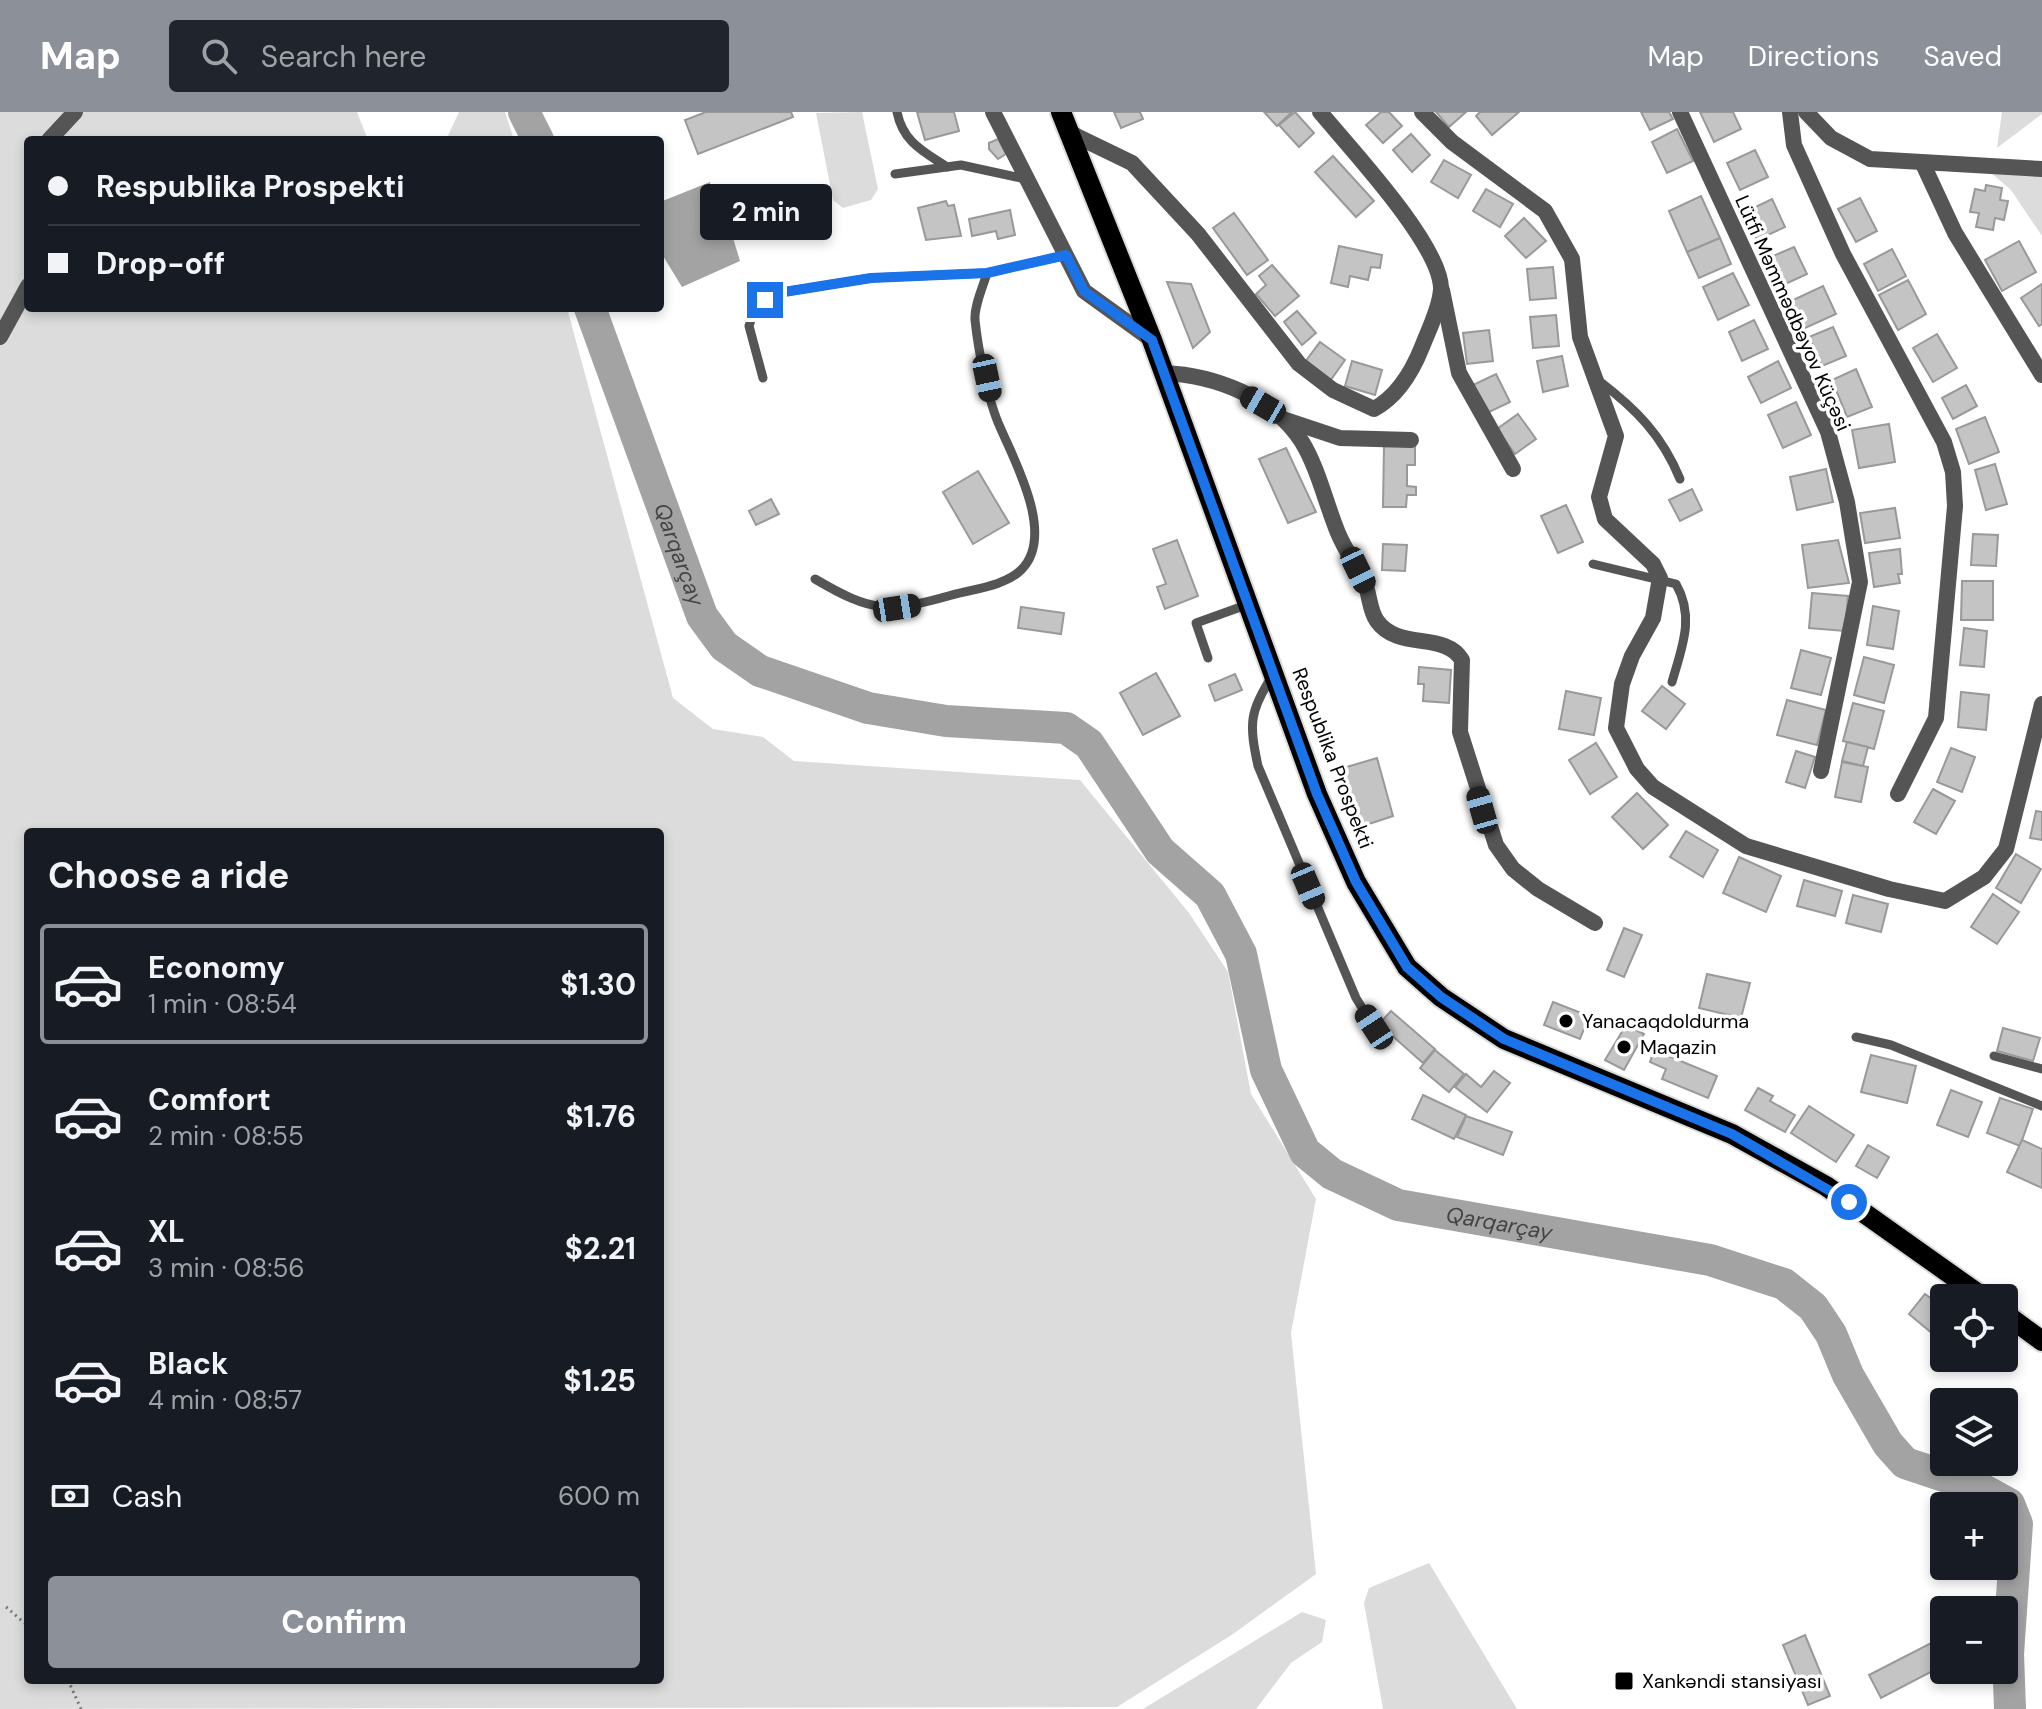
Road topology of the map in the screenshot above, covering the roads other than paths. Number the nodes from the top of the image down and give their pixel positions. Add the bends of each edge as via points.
1 (75, 112) edge
2 (897, 112) edge
3 (993, 112) edge
4 (1061, 112) edge
5 (1320, 112) edge
6 (1422, 112) edge
7 (1680, 112) edge
8 (1790, 112) edge
9 (1806, 112) edge
10 (1068, 132) junction
11 (53, 136) edge
12 (1923, 164) junction
13 (947, 167) junction
14 (2042, 169) edge
15 (895, 174) dead end
16 (1030, 180) junction
17 (1066, 255) junction
18 (987, 273) junction
19 (1441, 288) junction
20 (24, 293) edge
21 (0, 337) edge
22 (1152, 340) junction
23 (1164, 373) junction
24 (2042, 375) edge
25 (1592, 376) junction
26 (763, 378) dead end
27 (1280, 418) junction
28 (1411, 440) dead end
29 (1513, 469) dead end
30 (1680, 479) dead end
31 (1593, 564) dead end
32 (1660, 578) junction
33 (815, 579) dead end
34 (1249, 604) junction
35 (1208, 658) dead end
36 (1275, 673) junction
37 (1672, 682) dead end
38 (2042, 704) edge
39 (1821, 771) dead end
40 (1898, 794) dead end
41 (1595, 923) dead end
42 (1374, 1027) dead end
43 (1856, 1037) dead end
44 (1994, 1056) dead end
45 (2042, 1069) edge
46 (2042, 1106) edge
47 (1964, 1284) edge
48 (2018, 1323) edge
49 (2042, 1341) edge

1 - 11 street
2 - 13 lane via 903,134
3 - 16 street
4 - 10 main road, Respublika Prospekti
5 - 19 street via 1404,210
6 - 25 street via 1452,142 1545,211 1572,259 1580,337
7 - 39 street, Lütfi Məmmədbəyov Küçəsi via 1828,432 1847,502 1860,582
8 - 40 street via 1794,145 1837,240 1927,404 1953,472 1955,506 1936,718
9 - 12 street via 1831,138 1870,159
10 - 19 street via 1132,163 1198,234 1299,364 1357,404 1374,409 1404,383
10 - 22 main road, Respublika Prospekti
12 - 14 street
12 - 24 street via 1955,233
13 - 15 lane
13 - 16 lane via 961,165
16 - 17 street
17 - 18 lane
17 - 22 street via 1084,291
18 - 26 lane via 871,278 765,300 749,326
18 - 33 lane via 975,317 999,427 1028,487 1033,551 1021,570 1004,580 897,608 853,602
19 - 29 street via 1459,373
20 - 21 street
22 - 23 main road, Respublika Prospekti
23 - 27 street via 1219,382
23 - 34 main road, Respublika Prospekti
25 - 30 lane via 1647,421
25 - 32 street via 1616,436 1599,497 1605,519 1653,564
27 - 28 street via 1340,438
27 - 41 street via 1303,443 1378,622 1391,635 1449,647 1462,660 1460,732 1496,845 1513,869 1538,889
31 - 32 lane
32 - 37 lane via 1676,584 1687,608
32 - 38 street via 1653,618 1622,684 1616,728 1624,749 1653,787 1746,846 1945,901 1966,891 2006,849
34 - 35 lane via 1196,623
34 - 36 main road, Respublika Prospekti
36 - 42 lane via 1254,704 1250,732 1258,766 1356,998
36 - 47 main road, Respublika Prospekti via 1317,794 1356,882 1407,967 1504,1039 1732,1134 1826,1186
43 - 46 lane via 1891,1045
44 - 45 lane
48 - 49 main road

